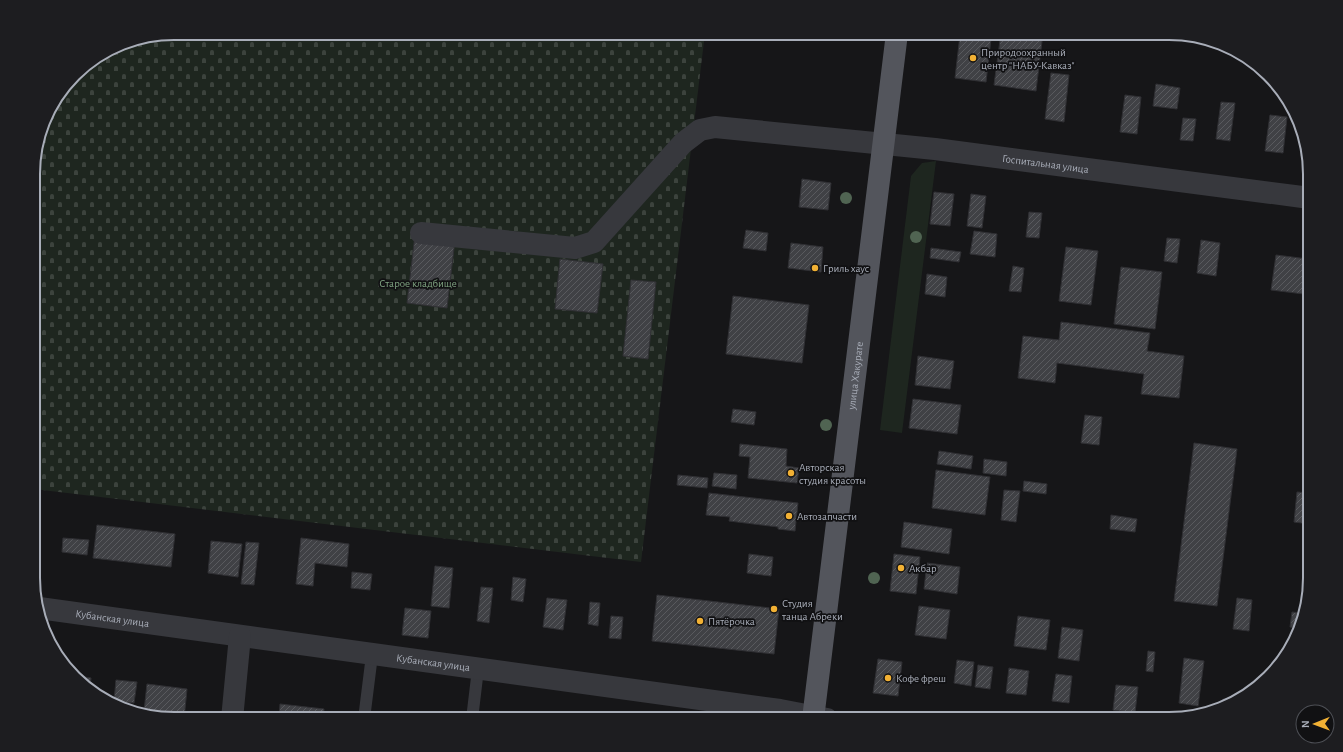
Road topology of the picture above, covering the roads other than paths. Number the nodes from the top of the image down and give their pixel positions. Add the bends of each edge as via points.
1 (896, 40) edge
2 (884, 144) junction
3 (1303, 197) edge
4 (421, 233) dead end
5 (44, 609) edge
6 (240, 636) junction
7 (372, 655) junction
8 (478, 669) junction
9 (233, 712) edge
10 (365, 712) edge
11 (473, 712) edge
12 (747, 712) edge
13 (790, 712) edge
14 (819, 712) edge

1 - 2 main road, улица Хакурате
2 - 3 street, Госпитальная улица
2 - 4 street, Госпитальная улица via 715,126 700,130 683,143 594,242 575,248
2 - 14 main road, улица Хакурате
5 - 6 street, Кубанская улица
6 - 7 street, Кубанская улица
6 - 9 street
7 - 8 street, Кубанская улица
7 - 10 lane
8 - 11 lane
8 - 12 street, Кубанская улица
12 - 13 street, Кубанская улица

